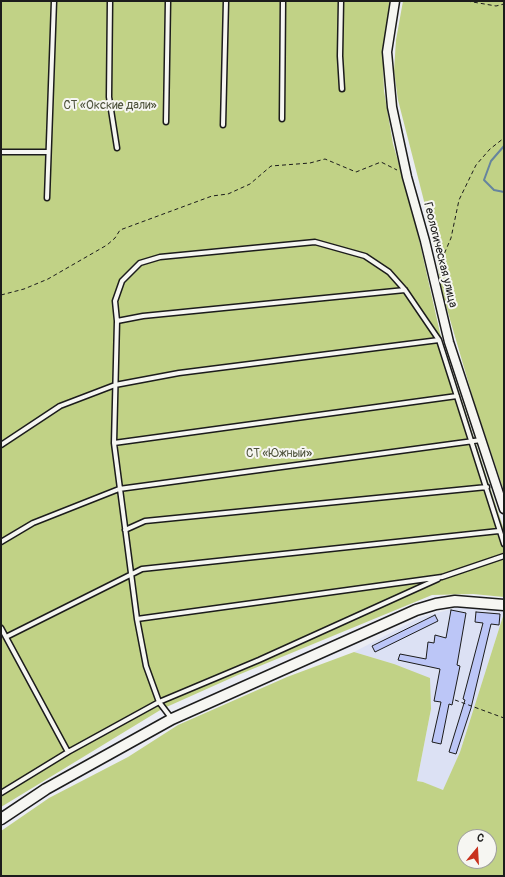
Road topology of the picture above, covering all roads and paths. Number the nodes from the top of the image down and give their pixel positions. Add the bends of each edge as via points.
1 (54, 1) edge
2 (110, 1) edge
3 (168, 1) edge
4 (226, 1) edge
5 (283, 1) edge
6 (341, 1) edge
7 (395, 1) edge
8 (467, 1) edge
9 (504, 4) edge
10 (342, 89) dead end
11 (282, 119) dead end
12 (166, 122) dead end
13 (223, 125) dead end
14 (504, 138) edge
15 (117, 148) dead end
16 (1, 152) edge
17 (48, 152) junction
18 (407, 177) junction
19 (48, 198) dead end
20 (439, 266) dead end
21 (405, 290) junction
22 (1, 295) edge
23 (117, 321) junction
24 (439, 340) junction
25 (115, 385) junction
26 (457, 396) junction
27 (481, 440) junction
28 (471, 442) junction
29 (114, 443) junction
30 (1, 446) edge
31 (487, 487) junction
32 (119, 489) junction
33 (504, 509) edge
34 (125, 530) junction
35 (499, 531) junction
36 (1, 542) edge
37 (504, 544) edge
38 (504, 556) edge
39 (131, 574) junction
40 (442, 577) junction
41 (504, 605) edge
42 (137, 619) junction
43 (1, 628) edge
44 (6, 637) junction
45 (455, 700) dead end
46 (159, 702) junction
47 (504, 718) edge
48 (172, 719) junction
49 (68, 752) junction
50 (1, 793) edge
51 (1, 819) edge

1 - 17 lane
2 - 15 lane via 109,97
3 - 12 lane
4 - 13 lane
5 - 11 lane
6 - 10 lane
7 - 18 street, Геологическая улица via 387,52 392,107
8 - 9 path via 496,6
14 - 20 path via 476,165 459,200 451,238
16 - 17 lane
17 - 19 lane
18 - 22 path via 381,162 356,172 325,159 310,163 271,166 250,184 228,194 212,196 120,230 107,245 48,279
18 - 27 street, Геологическая улица via 449,342
21 - 23 lane via 143,316
21 - 23 lane via 389,272 365,256 315,242 160,257 140,263 122,281 115,301
21 - 24 lane
23 - 25 lane
24 - 25 lane via 179,373
24 - 26 lane
25 - 29 lane
25 - 30 lane via 60,406
26 - 28 lane
26 - 29 lane
27 - 28 lane
27 - 33 street, Геологическая улица
28 - 31 lane
28 - 32 lane
29 - 32 lane
31 - 34 lane via 144,521
31 - 35 lane
32 - 34 lane
32 - 36 lane via 33,523
34 - 39 lane
35 - 37 lane
35 - 39 lane via 142,569
38 - 40 lane
39 - 42 lane
39 - 44 lane
40 - 42 lane
40 - 46 lane
41 - 48 street via 455,601 416,610
42 - 46 lane via 146,666
43 - 44 lane
44 - 49 lane
45 - 47 path
46 - 48 lane
46 - 49 lane
48 - 51 street via 46,789
49 - 50 lane

